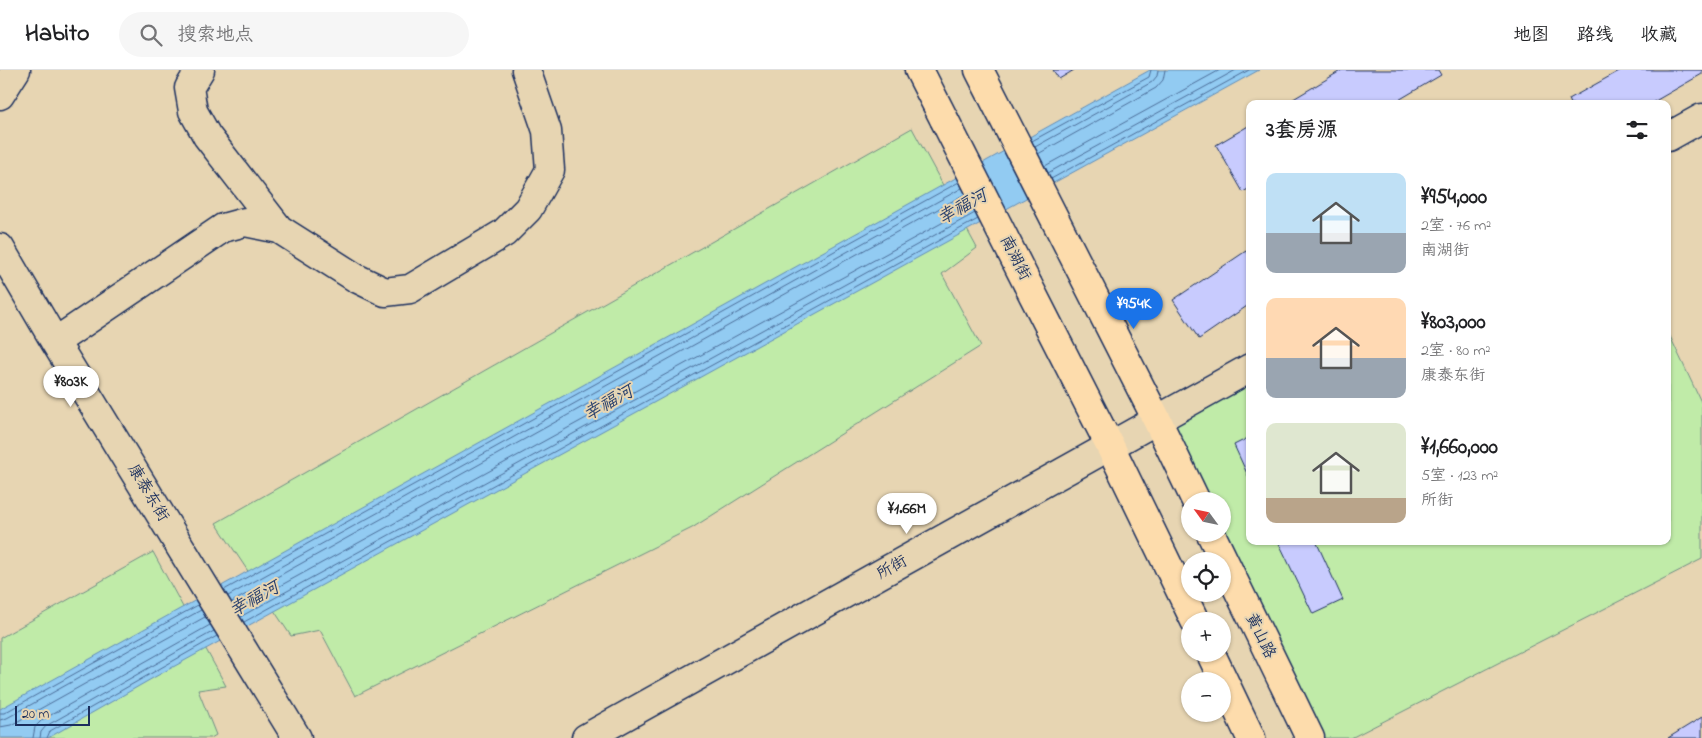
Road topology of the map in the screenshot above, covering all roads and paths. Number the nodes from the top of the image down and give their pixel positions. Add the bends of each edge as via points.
1 (16, 70) edge
2 (200, 70) edge
3 (526, 70) edge
4 (919, 70) edge
5 (984, 81) edge
6 (0, 95) edge
7 (1702, 118) edge
8 (1671, 135) edge
9 (280, 228) junction
10 (0, 248) edge
11 (55, 342) junction
12 (1246, 370) edge
13 (1156, 420) junction
14 (1110, 446) junction
15 (1192, 492) edge
16 (1215, 542) edge
17 (1191, 612) edge
18 (1215, 662) edge
19 (298, 738) edge
20 (586, 738) edge
21 (1251, 738) edge
22 (1310, 738) edge

1 - 6 street
2 - 9 street via 189,88 193,111 207,136
3 - 9 street via 547,131 550,170 528,209 504,233 410,290 385,292 356,278
4 - 14 main road, 南湖街, bridge
5 - 13 main road
7 - 8 street
9 - 11 street via 245,222 223,228
10 - 11 street, 康泰东街
11 - 19 street, 康泰东街
12 - 13 street, 所街
13 - 14 street, 所街
13 - 15 main road
14 - 17 main road
14 - 20 street, 所街
16 - 22 main road, 黄山路
18 - 21 main road

